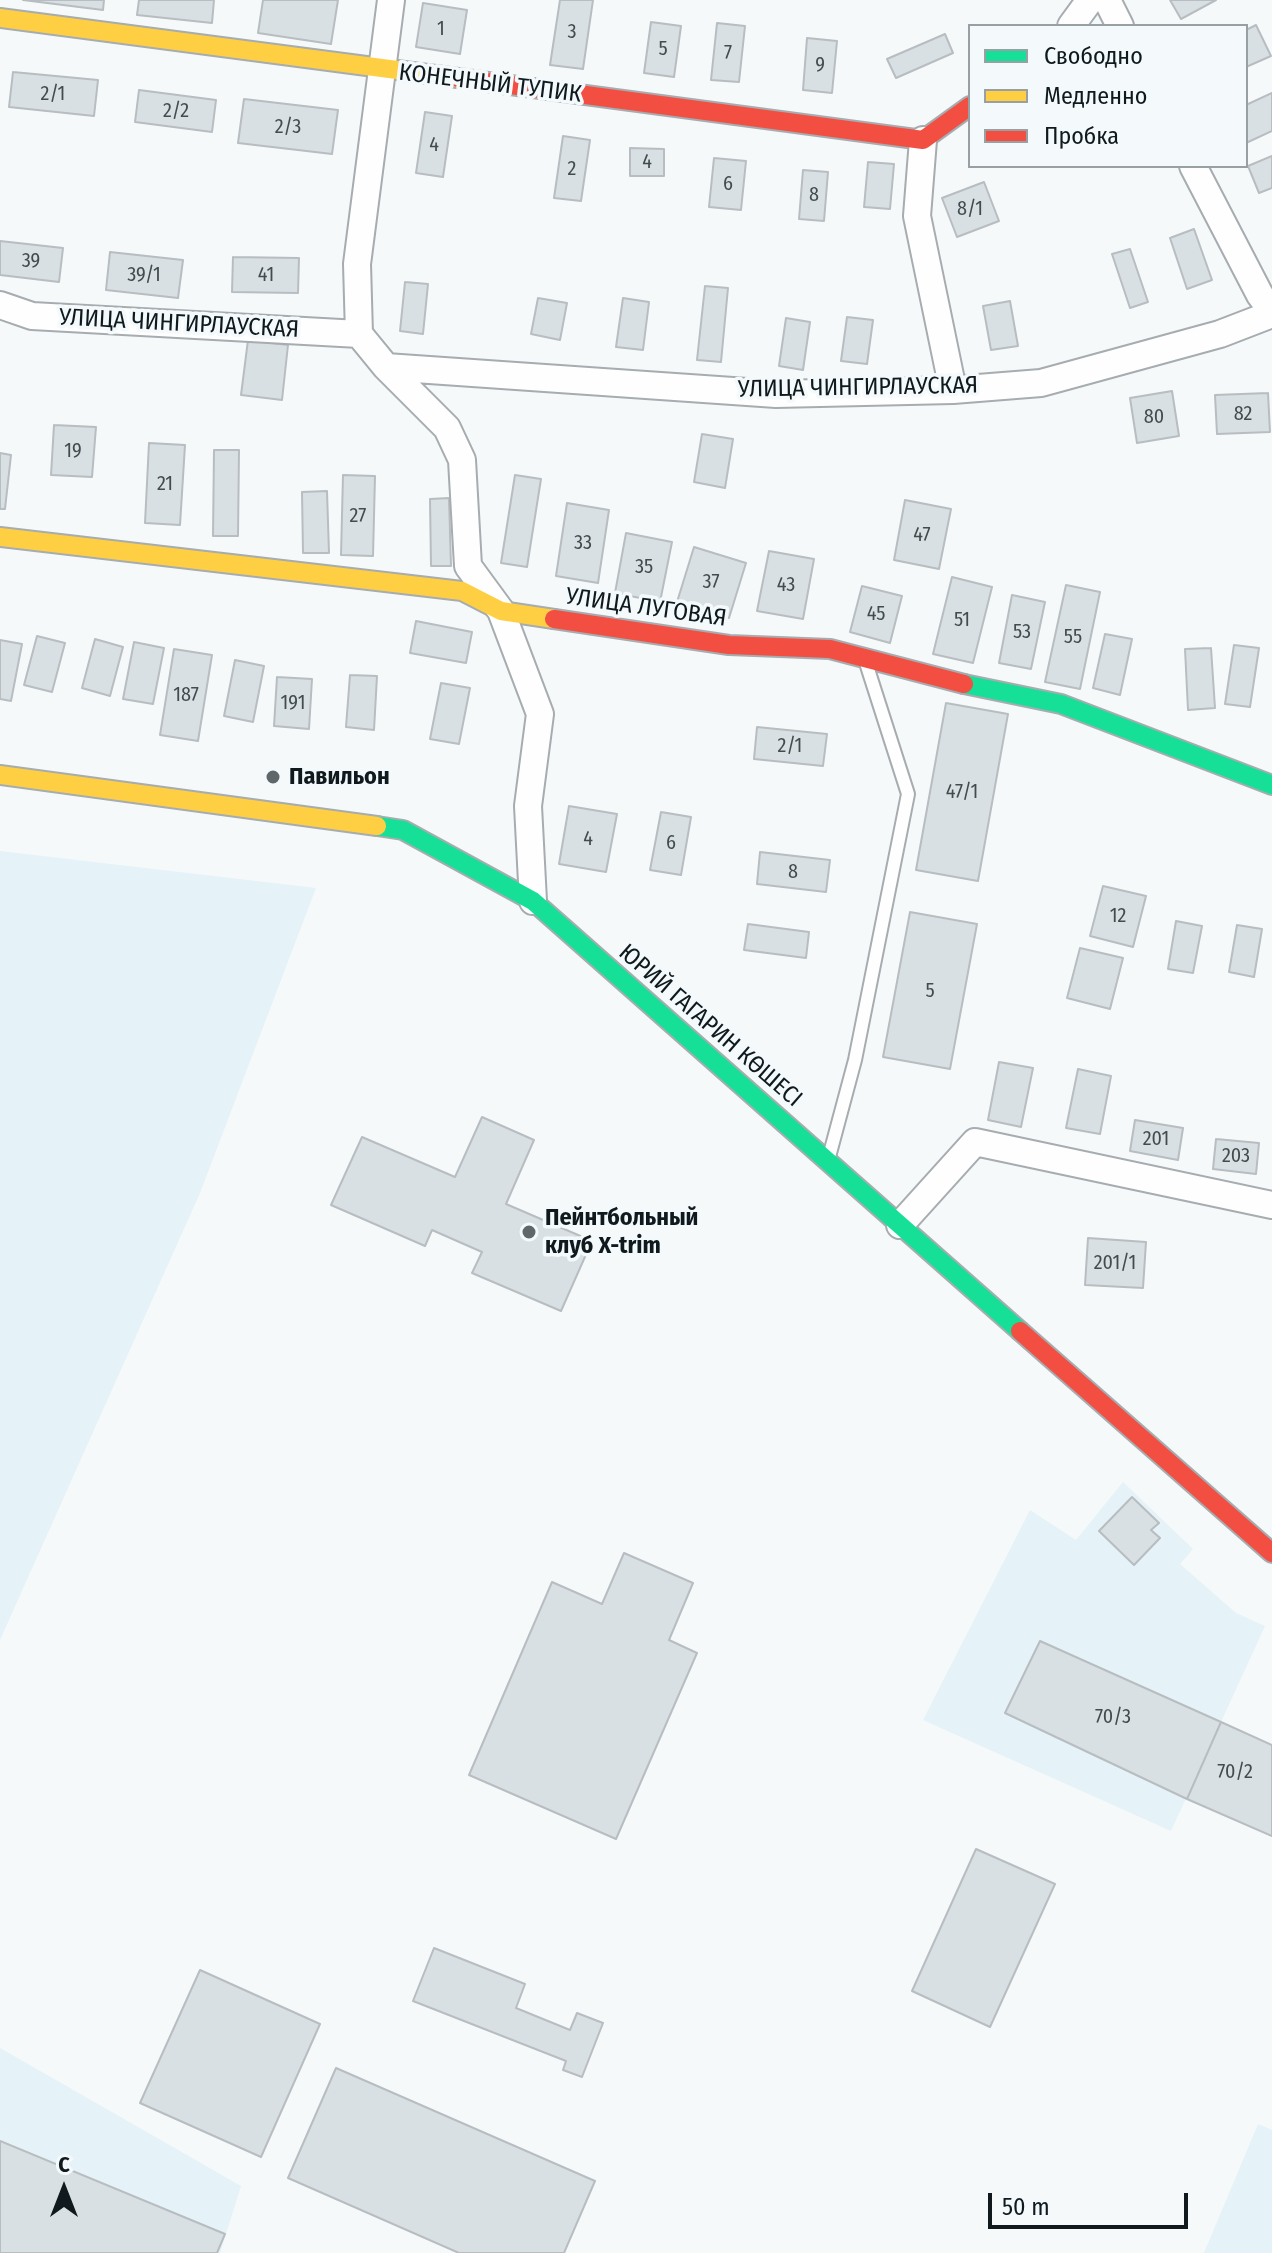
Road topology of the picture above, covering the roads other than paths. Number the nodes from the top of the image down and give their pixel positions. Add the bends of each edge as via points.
1 (391, 0) edge
2 (1090, 0) edge
3 (1107, 0) edge
4 (0, 18) edge
5 (1072, 24) edge
6 (1119, 24) edge
7 (382, 70) junction
8 (968, 107) edge
9 (923, 140) junction
10 (1194, 168) edge
11 (0, 305) edge
12 (1272, 312) edge
13 (359, 334) junction
14 (386, 367) junction
15 (953, 390) junction
16 (0, 537) edge
17 (501, 611) junction
18 (865, 659) junction
19 (0, 775) edge
20 (1272, 785) edge
21 (533, 901) junction
22 (828, 1161) junction
23 (1272, 1205) edge
24 (900, 1225) junction
25 (1269, 1546) edge

1 - 7 street
2 - 5 street
3 - 6 street
4 - 7 street, КОНЕЧНЫЙ ТУПИК
7 - 9 street, КОНЕЧНЫЙ ТУПИК
7 - 13 street via 357,264
8 - 9 street
9 - 15 street via 917,216
10 - 12 street
11 - 13 street, УЛИЦА ЧИНГИРЛАУСКАЯ via 32,316
12 - 15 street, УЛИЦА ЧИНГИРЛАУСКАЯ via 1220,334 1041,383
13 - 14 street
14 - 15 street, УЛИЦА ЧИНГИРЛАУСКАЯ via 776,394
14 - 17 street via 447,428 457,449 468,566
16 - 17 street, УЛИЦА ЛУГОВАЯ via 462,591
17 - 18 street, УЛИЦА ЛУГОВАЯ via 729,645 830,649
17 - 21 street via 540,714 528,806
18 - 20 street, УЛИЦА ЛУГОВАЯ via 1061,704
18 - 22 lane via 908,794 855,1060
19 - 21 street, ЮРИЙ ГАГАРИН КӨШЕСІ via 403,830
21 - 22 street, ЮРИЙ ГАГАРИН КӨШЕСІ
22 - 24 street, ЮРИЙ ГАГАРИН КӨШЕСІ
23 - 24 street via 975,1142
24 - 25 street, ЮРИЙ ГАГАРИН КӨШЕСІ

